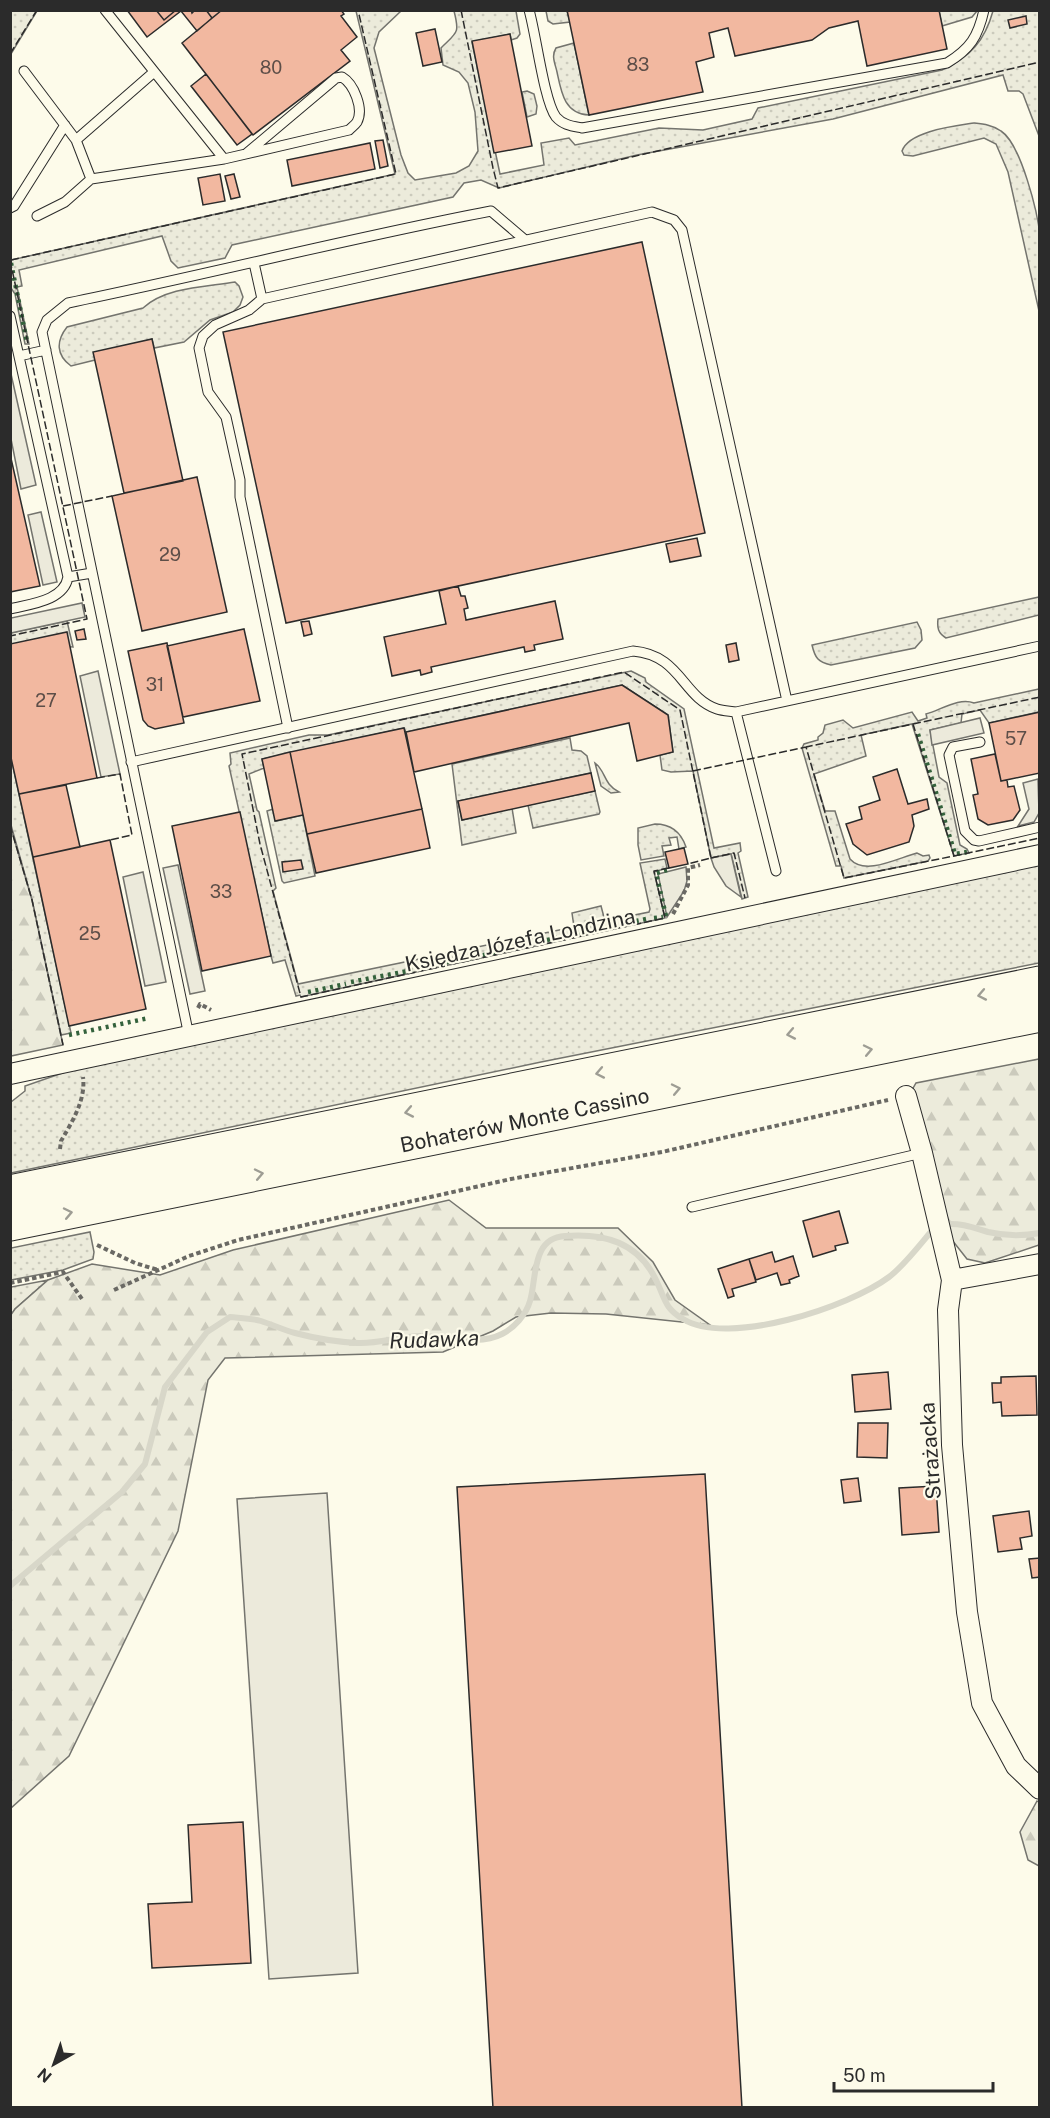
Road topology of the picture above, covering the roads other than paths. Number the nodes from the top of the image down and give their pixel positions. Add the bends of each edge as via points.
1 (105, 10) edge
2 (528, 10) edge
3 (984, 10) edge
4 (24, 71) dead end
5 (154, 72) junction
6 (65, 125) junction
7 (76, 140) junction
8 (247, 153) junction
9 (224, 159) junction
10 (91, 179) junction
11 (10, 208) edge
12 (37, 216) dead end
13 (525, 240) junction
14 (254, 263) junction
15 (262, 299) junction
16 (10, 316) edge
17 (46, 351) junction
18 (19, 356) junction
19 (92, 573) junction
20 (68, 577) junction
21 (10, 609) edge
22 (1040, 646) edge
23 (787, 701) junction
24 (736, 712) junction
25 (288, 728) junction
26 (980, 742) dead end
27 (131, 762) junction
28 (1040, 827) edge
29 (1040, 855) edge
30 (776, 871) dead end
31 (1040, 983) edge
32 (1040, 1015) edge
33 (189, 1036) junction
34 (10, 1074) edge
35 (906, 1096) road end
36 (922, 1153) junction
37 (10, 1192) edge
38 (692, 1207) dead end
39 (10, 1224) edge
40 (1040, 1264) edge
41 (952, 1280) junction
42 (1040, 1789) edge

1 - 5 lane
2 - 3 lane via 554,114 565,123 582,128 947,63 964,52 974,38
4 - 6 lane
5 - 7 lane
5 - 9 lane
6 - 7 lane
6 - 11 lane
7 - 10 lane
8 - 8 lane via 350,130 360,110 350,81 336,78
8 - 9 lane
9 - 10 lane
10 - 12 lane via 65,202
13 - 14 lane via 491,211
13 - 15 lane
13 - 23 lane via 652,212 674,220 682,230
14 - 15 lane
14 - 17 lane via 68,303 47,320 42,332
15 - 25 lane via 249,310 214,325 198,348 208,392 226,417
16 - 18 lane
17 - 18 lane
17 - 19 lane
18 - 20 lane
19 - 20 lane
19 - 27 lane
20 - 21 lane via 65,588 55,596
22 - 23 lane
23 - 24 lane
24 - 25 lane via 716,709 661,659 648,652 633,651
24 - 30 lane
25 - 27 lane
26 - 28 lane via 953,747 949,754 965,831 979,841
27 - 33 lane
29 - 33 street, Księdza Józefa Londzina
31 -> 37 highway, Bohaterów Monte Cassino
39 -> 32 highway, Bohaterów Monte Cassino
33 - 34 street, Księdza Józefa Londzina
35 - 36 street, Strażacka
36 - 38 lane
36 - 41 street, Strażacka
40 - 41 street
41 - 42 street, Strażacka via 948,1310 952,1445 967,1612 980,1692 982,1703 1016,1766

